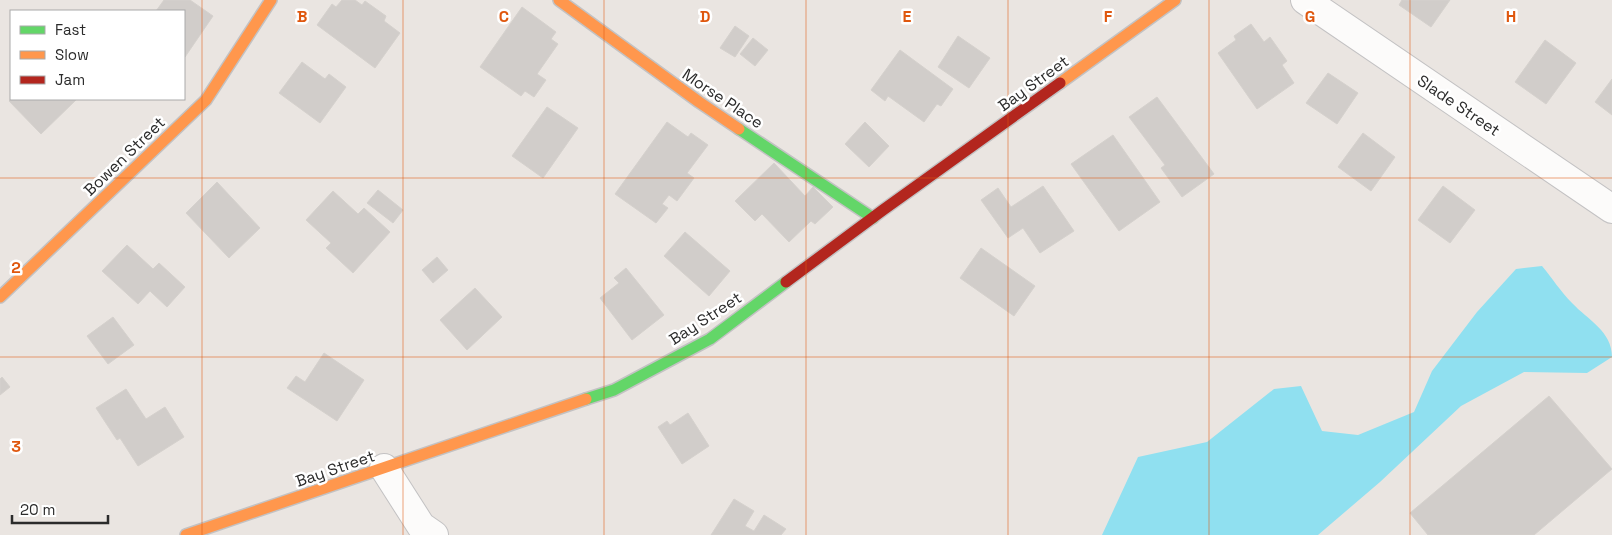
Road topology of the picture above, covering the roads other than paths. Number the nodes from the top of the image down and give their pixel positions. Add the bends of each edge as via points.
1 (271, 0) edge
2 (559, 0) edge
3 (1175, 0) edge
4 (1305, 0) edge
5 (1612, 209) edge
6 (873, 218) junction
7 (0, 297) edge
8 (384, 468) junction
9 (186, 535) edge
10 (434, 535) edge

1 - 7 main road, Bowen Street via 206,100
2 - 6 main road, Morse Place via 699,102
3 - 6 main road, Bay Street
4 - 5 street, Slade Street
6 - 8 main road, Bay Street via 710,339 614,390
8 - 9 main road, Bay Street
8 - 10 street via 421,526

